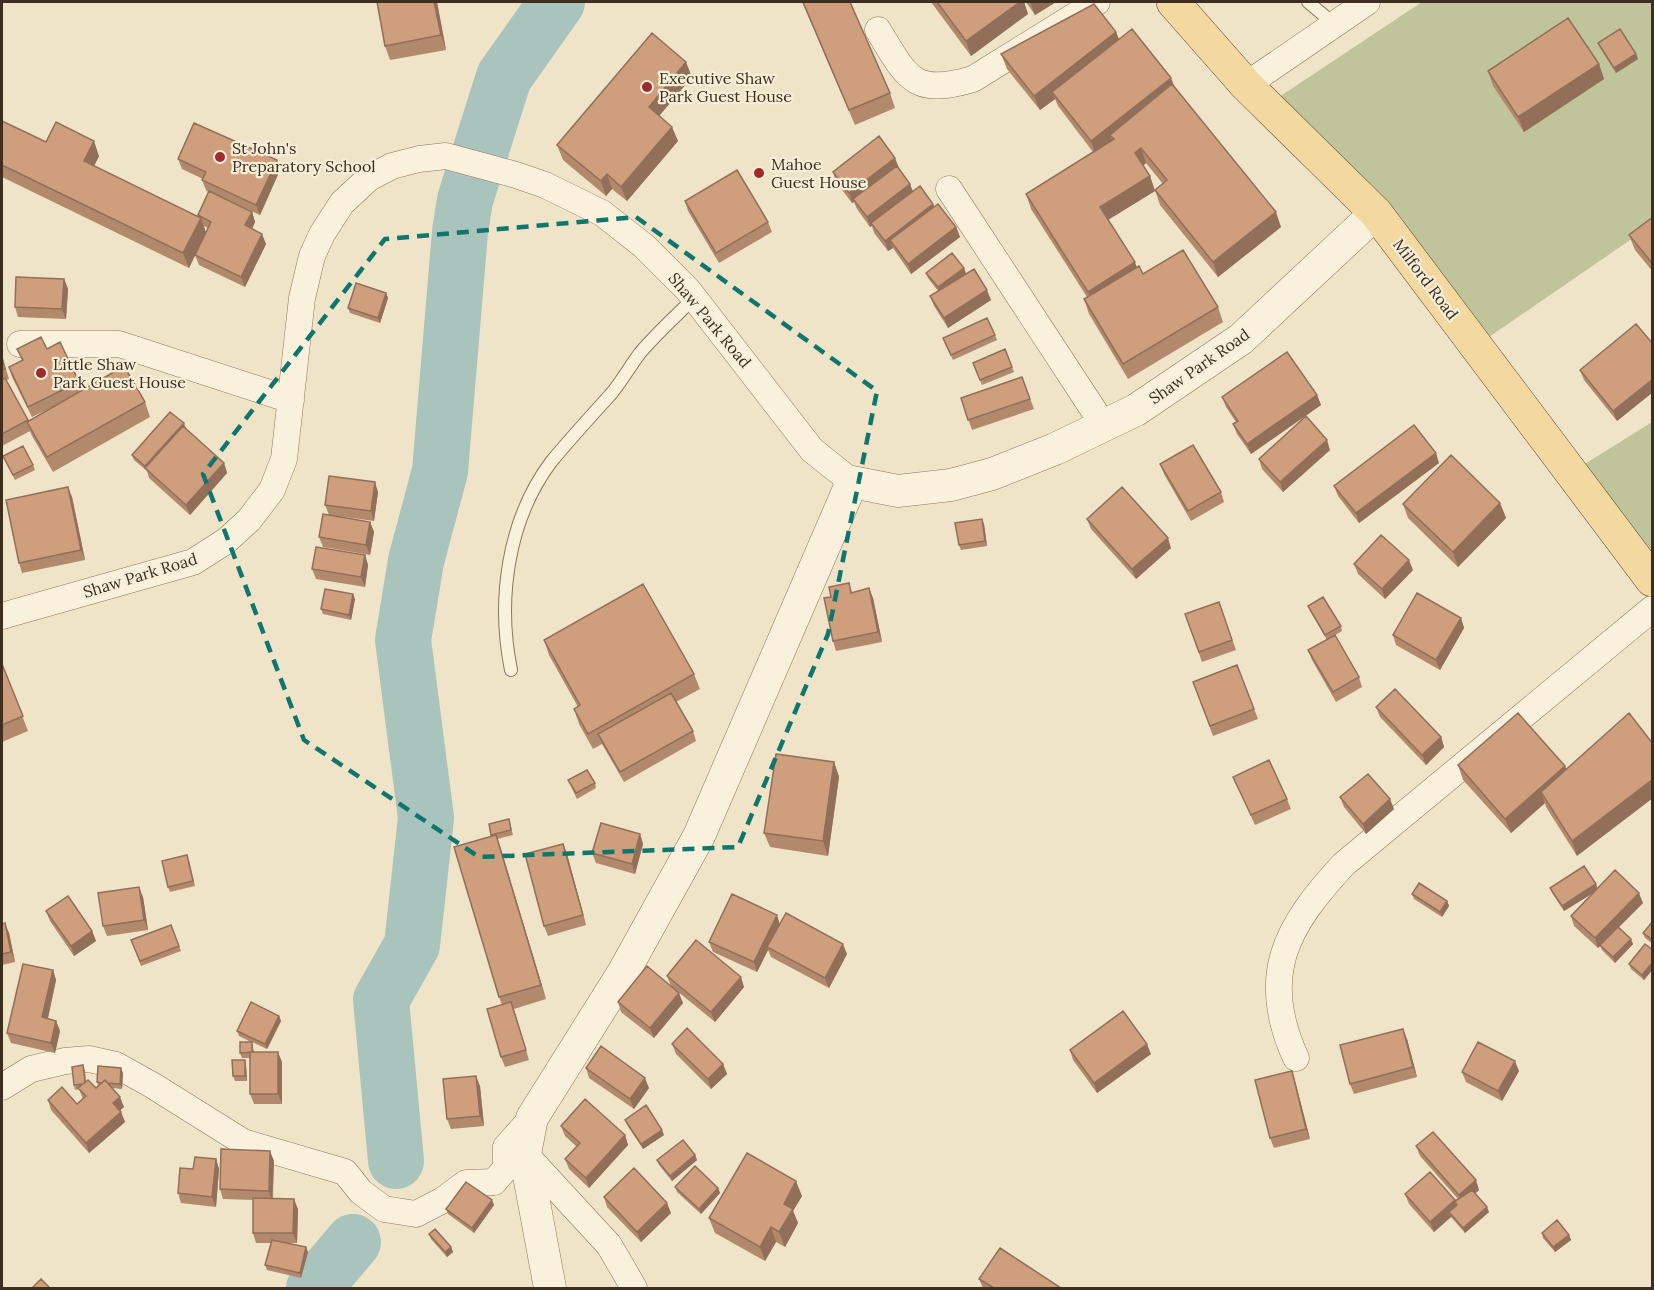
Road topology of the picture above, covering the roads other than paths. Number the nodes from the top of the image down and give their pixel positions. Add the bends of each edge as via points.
1 (1097, 2) edge
2 (1173, 2) edge
3 (1308, 2) edge
4 (1367, 2) edge
5 (1333, 23) junction
6 (878, 30) dead end
7 (1246, 85) junction
8 (949, 189) dead end
9 (1376, 213) junction
10 (694, 298) junction
11 (20, 344) dead end
12 (291, 400) junction
13 (1104, 426) junction
14 (852, 482) junction
15 (1653, 580) edge
16 (1653, 609) edge
17 (2, 616) edge
18 (511, 670) dead end
19 (1296, 1058) dead end
20 (2, 1087) edge
21 (532, 1118) junction
22 (525, 1154) junction
23 (549, 1288) edge
24 (634, 1288) edge

1 - 6 street via 973,79 952,86 930,87 916,82 902,69
2 - 7 main road, Milford Road
3 - 5 lane
4 - 5 street
5 - 7 street
7 - 9 main road, Milford Road
8 - 13 street
9 - 13 street, Shaw Park Road via 1241,339 1136,410
9 - 15 main road, Milford Road
10 - 12 street, Shaw Park Road via 644,246 602,213 516,175 446,156 419,159 392,166 369,178 342,202 312,256 302,298
10 - 14 street, Shaw Park Road via 812,450
10 - 18 lane via 641,353 550,464 520,520 508,565 504,606
11 - 12 street via 119,344
12 - 17 street, Shaw Park Road via 284,459 272,490 249,520 226,541 193,562
13 - 14 street, Shaw Park Road via 992,474 951,485 898,492
14 - 21 street via 699,836 623,973
16 - 19 street via 1344,864 1315,895 1279,965 1277,996
20 - 21 street via 31,1069 65,1061 89,1059 117,1065 243,1142 345,1173 361,1192 384,1209 416,1214 466,1183 494,1182 506,1168 506,1146
21 - 22 street
22 - 23 street
22 - 24 street via 609,1245

